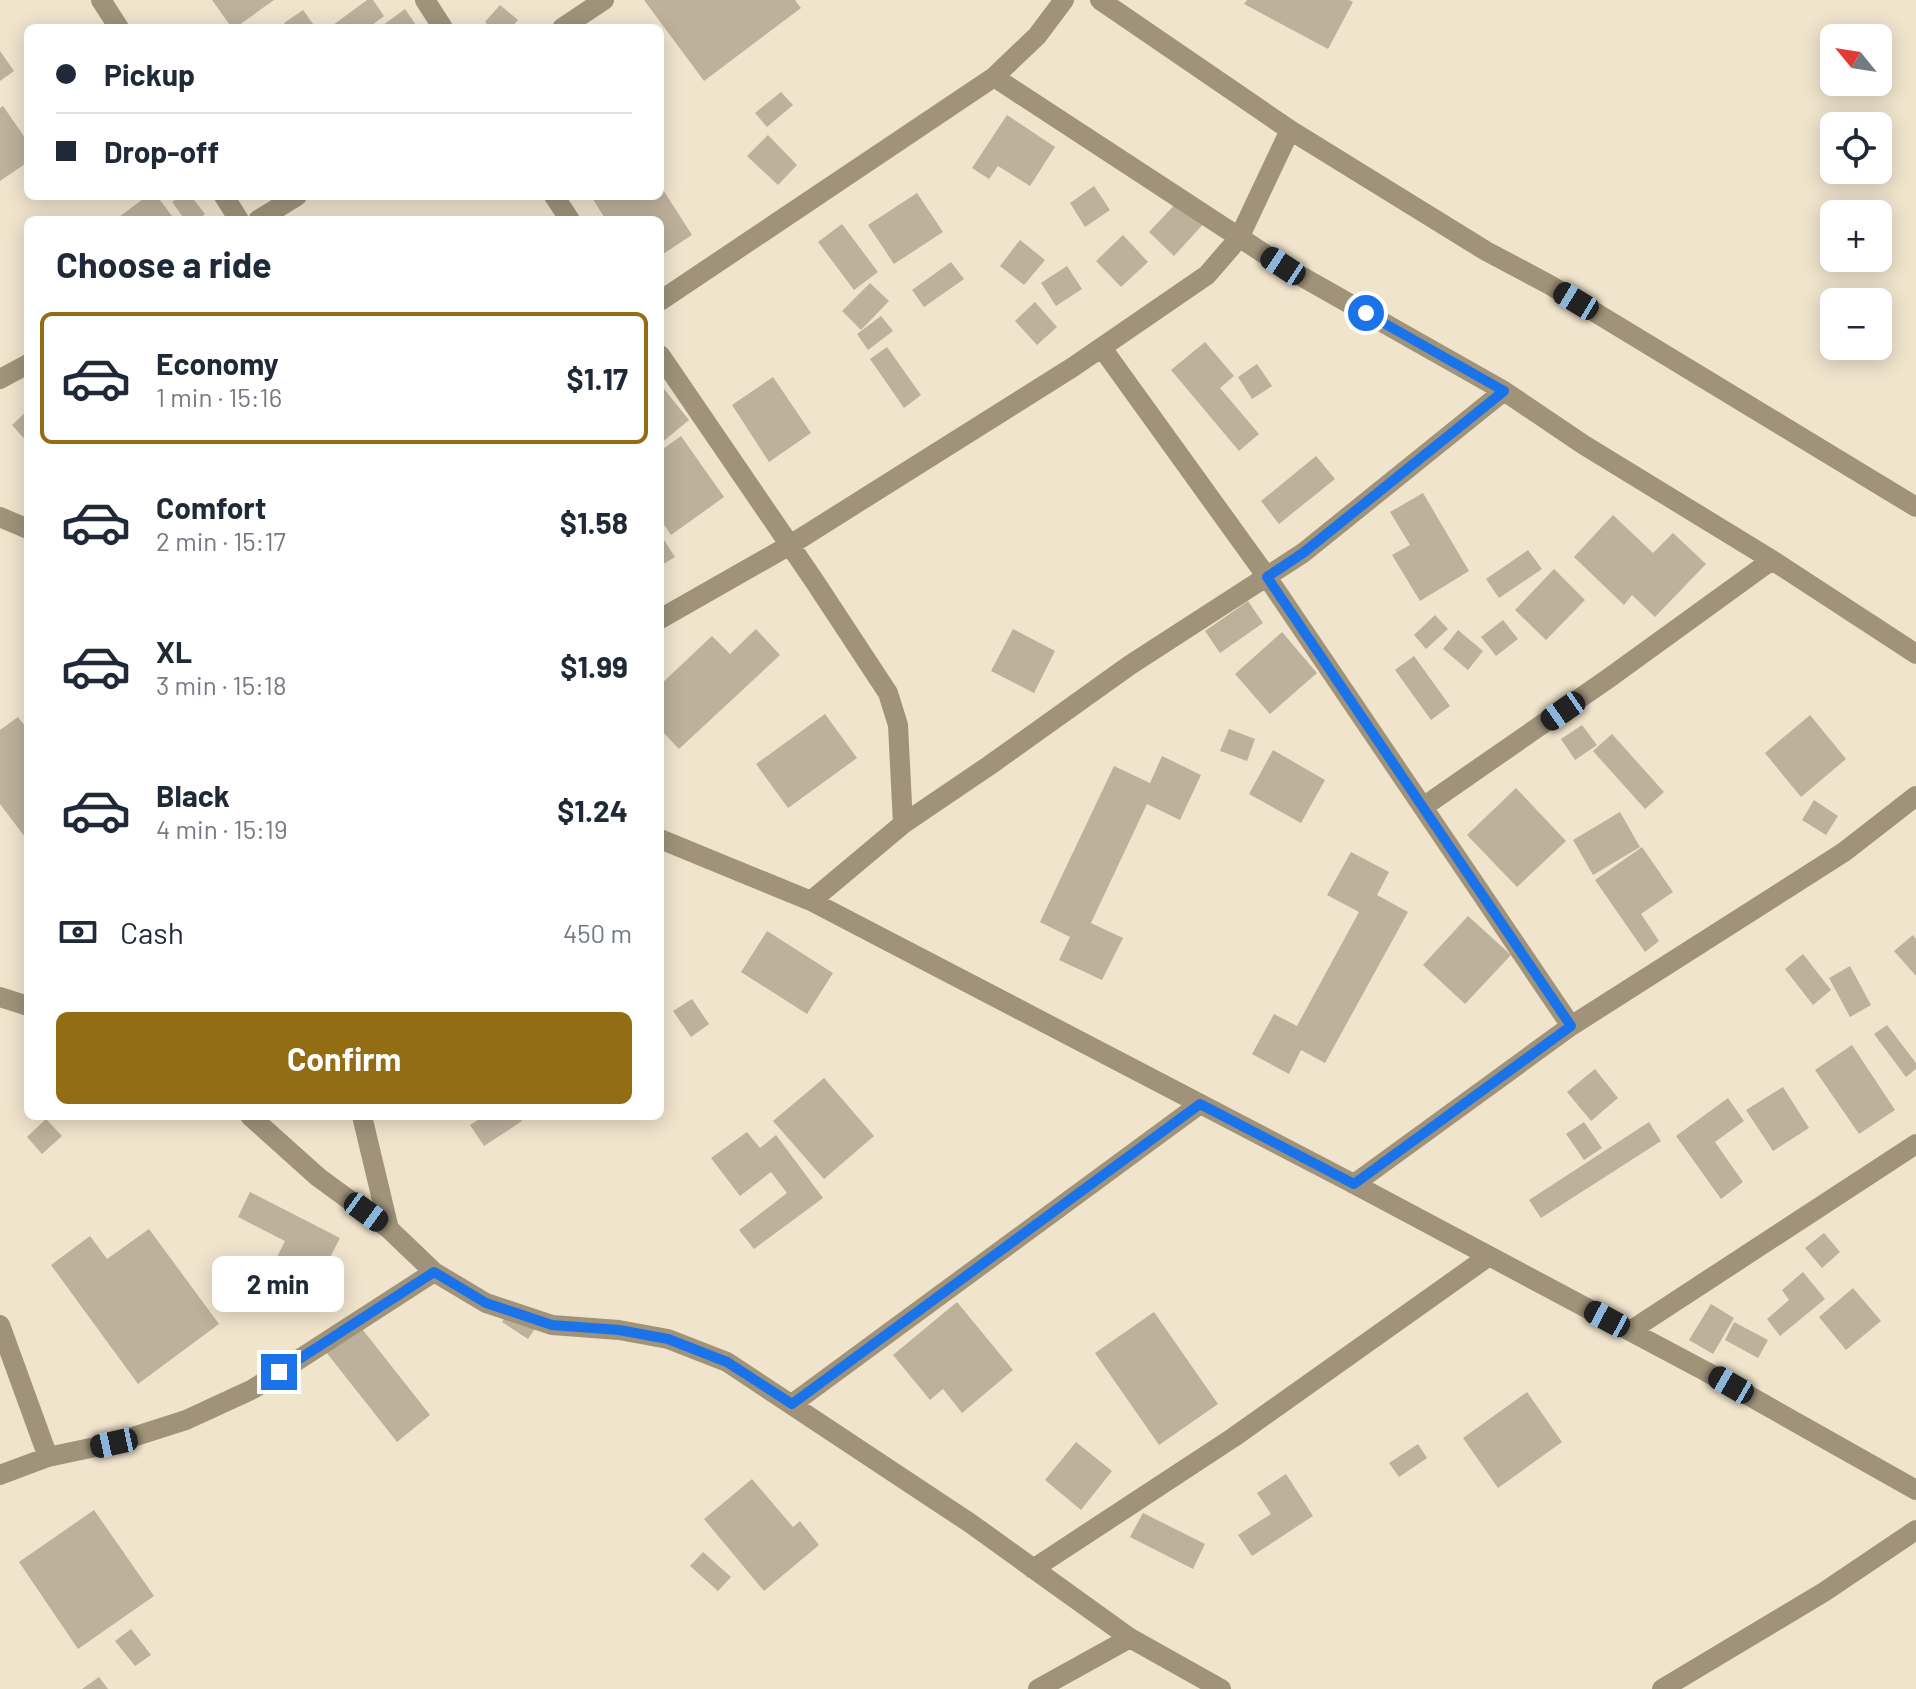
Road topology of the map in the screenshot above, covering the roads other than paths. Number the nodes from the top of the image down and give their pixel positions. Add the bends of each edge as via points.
1 (101, 0) edge
2 (425, 0) edge
3 (604, 0) edge
4 (1064, 0) edge
5 (1100, 0) edge
6 (116, 24) edge
7 (440, 24) edge
8 (568, 24) edge
9 (994, 77) junction
10 (1290, 130) junction
11 (290, 200) edge
12 (264, 216) edge
13 (1239, 238) junction
14 (664, 298) edge
15 (1102, 348) junction
16 (664, 361) edge
17 (24, 366) edge
18 (1, 378) edge
19 (1504, 391) junction
20 (1916, 507) edge
21 (0, 517) edge
22 (24, 527) edge
23 (790, 545) junction
24 (1772, 560) junction
25 (1267, 577) junction
26 (664, 617) edge
27 (1916, 654) edge
28 (1916, 796) edge
29 (1423, 807) junction
30 (903, 824) junction
31 (664, 841) edge
32 (811, 901) junction
33 (0, 997) edge
34 (24, 1005) edge
35 (1571, 1026) junction
36 (1200, 1104) junction
37 (254, 1120) edge
38 (363, 1120) edge
39 (1916, 1144) edge
40 (1354, 1184) junction
41 (389, 1229) junction
42 (1489, 1256) junction
43 (434, 1272) junction
44 (0, 1325) edge
45 (1630, 1331) junction
46 (792, 1404) junction
47 (48, 1457) junction
48 (0, 1475) edge
49 (1913, 1485) edge
50 (1916, 1530) edge
51 (1033, 1569) junction
52 (1130, 1638) junction
53 (1038, 1689) edge
54 (1221, 1689) edge
55 (1662, 1689) edge

1 - 6 street
2 - 7 street
3 - 8 street
4 - 9 street via 1037,36
5 - 10 street
9 - 13 street
9 - 14 street
10 - 13 street
10 - 20 street
11 - 12 street
13 - 15 street via 1207,275
13 - 19 street
15 - 23 street
15 - 25 street
16 - 23 street
17 - 18 street
19 - 24 street
19 - 25 street
21 - 22 street
23 - 26 street
23 - 30 street via 888,693 898,725
24 - 27 street
24 - 29 street
25 - 29 street
25 - 30 street via 1130,665
28 - 35 street via 1844,852
29 - 35 street
30 - 32 street
31 - 32 street
32 - 36 street
33 - 34 street
35 - 40 street
36 - 40 street
36 - 46 street
37 - 41 street via 318,1177
38 - 41 street
39 - 45 street
40 - 42 street
41 - 43 street
42 - 45 street
42 - 51 street via 1234,1437
43 - 46 street via 486,1303 552,1325 668,1339 727,1362
43 - 47 street via 253,1389 186,1420
44 - 47 street
45 - 49 street
46 - 51 street
47 - 48 street
50 - 55 street
51 - 52 street
52 - 53 street
52 - 54 street

